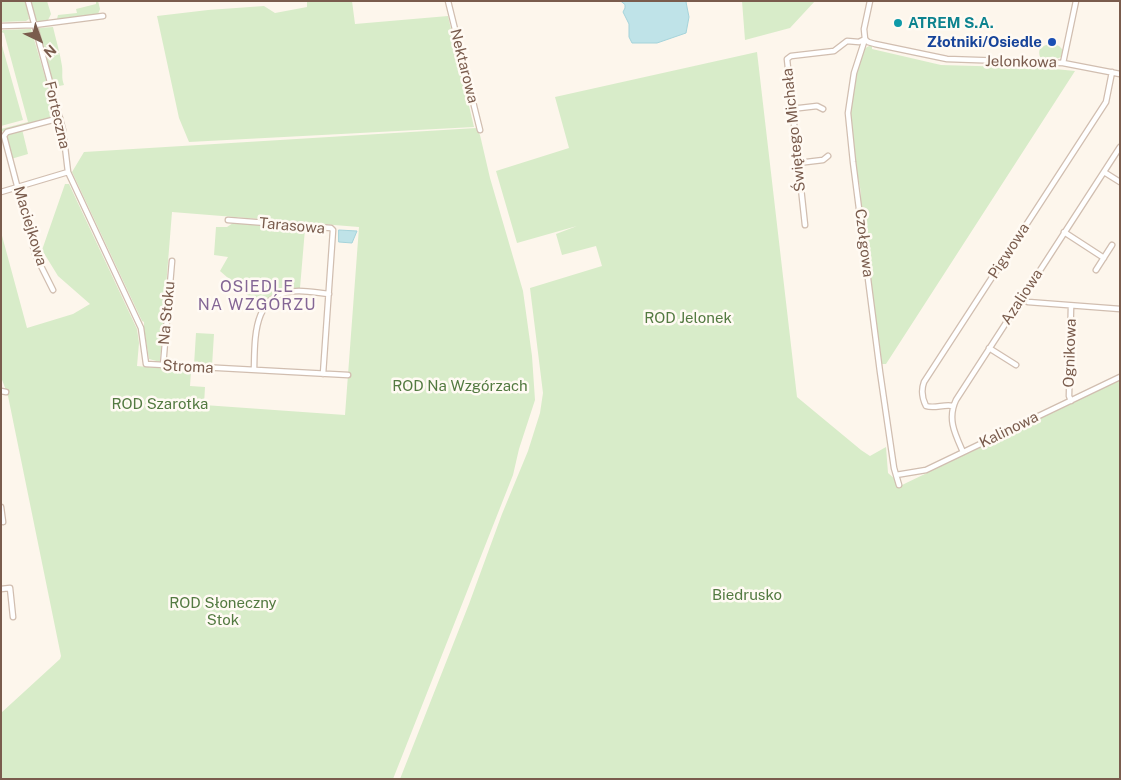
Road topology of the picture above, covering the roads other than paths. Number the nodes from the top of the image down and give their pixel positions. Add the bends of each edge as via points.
1 (28, 1) edge
2 (448, 1) edge
3 (870, 1) edge
4 (1076, 1) edge
5 (104, 16) dead end
6 (34, 25) junction
7 (1, 26) edge
8 (865, 38) junction
9 (1063, 63) junction
10 (1112, 72) junction
11 (1120, 74) edge
12 (823, 108) dead end
13 (791, 109) junction
14 (60, 118) junction
15 (480, 130) dead end
16 (1120, 147) edge
17 (828, 156) dead end
18 (798, 163) junction
19 (68, 172) junction
20 (1104, 172) junction
21 (1120, 182) edge
22 (17, 187) junction
23 (1, 192) edge
24 (228, 220) dead end
25 (805, 225) dead end
26 (1064, 232) junction
27 (1112, 245) dead end
28 (1104, 258) junction
29 (172, 261) dead end
30 (1096, 270) dead end
31 (53, 290) dead end
32 (329, 294) junction
33 (1022, 298) junction
34 (1072, 306) junction
35 (1120, 309) edge
36 (989, 348) junction
37 (1016, 365) dead end
38 (163, 366) junction
39 (254, 370) junction
40 (323, 374) junction
41 (348, 375) dead end
42 (1120, 377) edge
43 (1071, 401) junction
44 (953, 406) junction
45 (963, 452) junction
46 (896, 475) junction
47 (898, 485) dead end
48 (1, 507) edge
49 (3, 522) dead end
50 (1, 589) edge
51 (13, 617) dead end

1 - 6 street, Forteczna
2 - 15 street, Nektarowa
3 - 8 street, Czołgowa
4 - 9 street
5 - 6 street
6 - 7 street
6 - 14 street, Forteczna
8 - 9 street, Jelonkowa via 875,44 947,59
8 - 13 street, Świętego Michała via 858,42 847,41 834,51 789,57 786,62
8 - 46 street, Czołgowa via 854,73 848,113
9 - 10 street, Jelonkowa
10 - 11 street, Jelonkowa
10 - 44 street, Pigwowa via 1106,102 924,382 926,406
12 - 13 street
13 - 18 street, Świętego Michała
14 - 19 street, Forteczna
14 - 22 street, Maciejkowa via 7,132 4,139
16 - 20 street, Azaliowa
17 - 18 street via 823,160
18 - 25 street, Świętego Michała
19 - 22 street
19 - 38 street, Stroma via 141,328 146,364
20 - 21 street
20 - 26 street, Azaliowa
22 - 23 street
22 - 31 street, Maciejkowa via 35,254
24 - 32 street, Tarasowa via 331,228 334,233
26 - 28 street
26 - 33 street, Azaliowa
27 - 28 street
28 - 30 street
29 - 38 street, Na Stoku
32 - 39 street via 290,292 268,304 256,324
32 - 40 street, Tarasowa
33 - 34 street via 1028,302
33 - 36 street, Azaliowa
34 - 35 street
34 - 43 street, Ognikowa
36 - 37 street
36 - 44 street, Azaliowa
38 - 39 street, Stroma
39 - 40 street, Stroma
40 - 41 street, Stroma
42 - 43 street, Kalinowa
43 - 45 street, Kalinowa
44 - 45 street via 954,432
45 - 46 street, Kalinowa via 926,470
46 - 47 street, Czołgowa
48 - 49 street
50 - 51 street via 10,588

